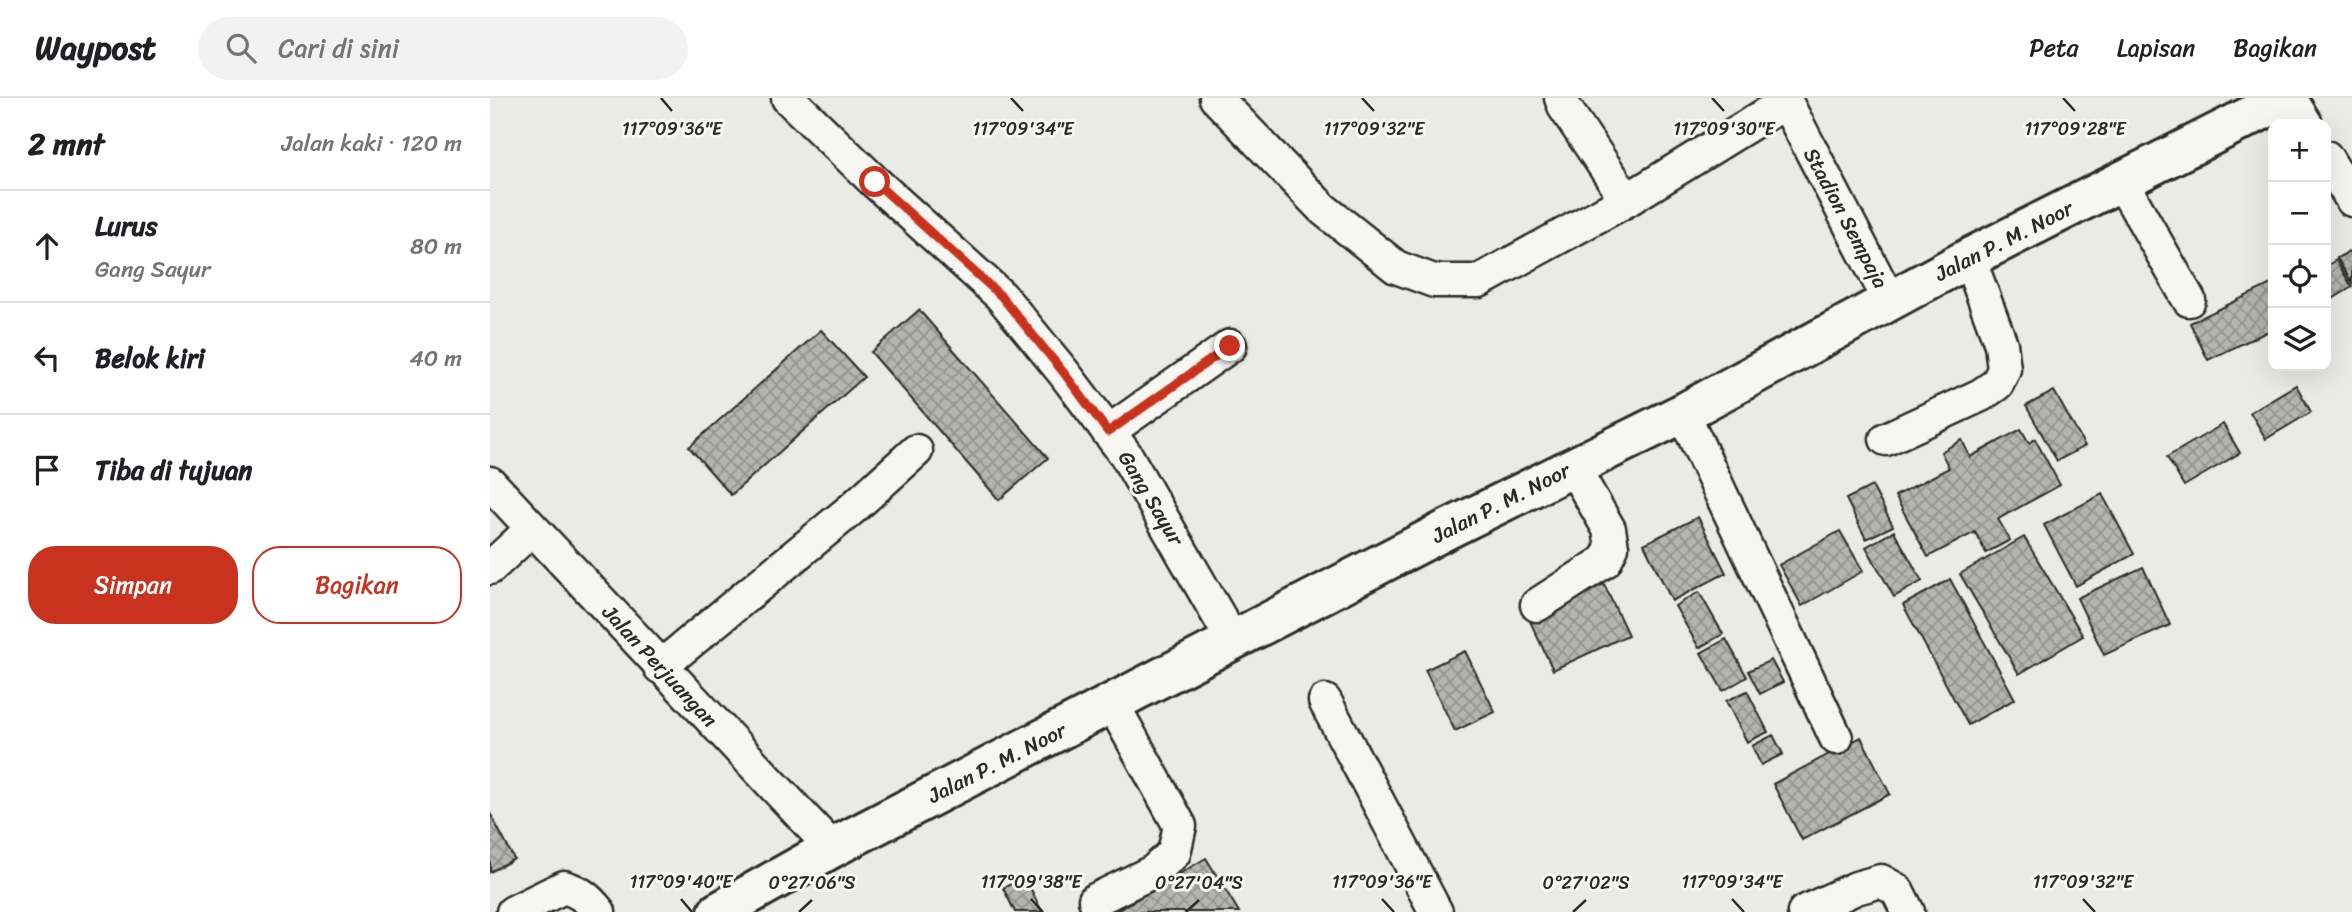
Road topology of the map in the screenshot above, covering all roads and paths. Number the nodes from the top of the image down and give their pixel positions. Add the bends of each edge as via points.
1 (788, 98) edge
2 (1216, 98) edge
3 (1561, 98) edge
4 (2288, 98) edge
5 (1785, 100) edge
6 (2303, 119) edge
7 (2331, 165) edge
8 (2121, 181) junction
9 (1627, 200) junction
10 (2352, 200) edge
11 (1969, 258) junction
12 (1889, 300) junction
13 (2189, 300) dead end
14 (1230, 346) dead end
15 (1683, 413) junction
16 (1108, 432) junction
17 (1886, 439) dead end
18 (916, 451) dead end
19 (1573, 467) junction
20 (490, 483) edge
21 (532, 529) junction
22 (490, 568) edge
23 (1537, 606) dead end
24 (1233, 641) junction
25 (660, 667) junction
26 (1325, 701) dead end
27 (1112, 703) junction
28 (1836, 738) dead end
29 (832, 848) junction
30 (1096, 900) dead end
31 (732, 908) edge
32 (513, 912) edge
33 (598, 912) edge
34 (1436, 912) edge
35 (1804, 912) edge
36 (1908, 912) edge

1 - 16 street, Gang Sayur via 1001,296
2 - 9 street via 1323,209 1396,267 1434,281 1479,281
3 - 9 street
4 - 6 street
4 - 8 highway, Jalan P. M. Noor
5 - 9 street
5 - 12 street, Stadion Sempaja
7 - 10 street
8 - 11 highway, Jalan P. M. Noor
8 - 13 street
11 - 12 highway, Jalan P. M. Noor
11 - 17 street via 2001,344 2004,369 1997,384 1981,395
12 - 15 highway, Jalan P. M. Noor
14 - 16 street
15 - 19 highway, Jalan P. M. Noor
15 - 28 street
16 - 24 street, Gang Sayur via 1126,455
18 - 25 street
19 - 23 street via 1609,529 1612,547 1605,561
19 - 24 highway, Jalan P. M. Noor
20 - 21 street, Jalan Perjuangan
21 - 22 street
21 - 25 street, Jalan Perjuangan
24 - 27 highway, Jalan P. M. Noor
25 - 29 street, Jalan Perjuangan
26 - 34 street
27 - 29 highway, Jalan P. M. Noor
27 - 30 street via 1180,826 1174,853 1154,871
29 - 31 highway, Jalan P. M. Noor
32 - 33 street via 564,887 580,892
35 - 36 street via 1881,881 1897,890

